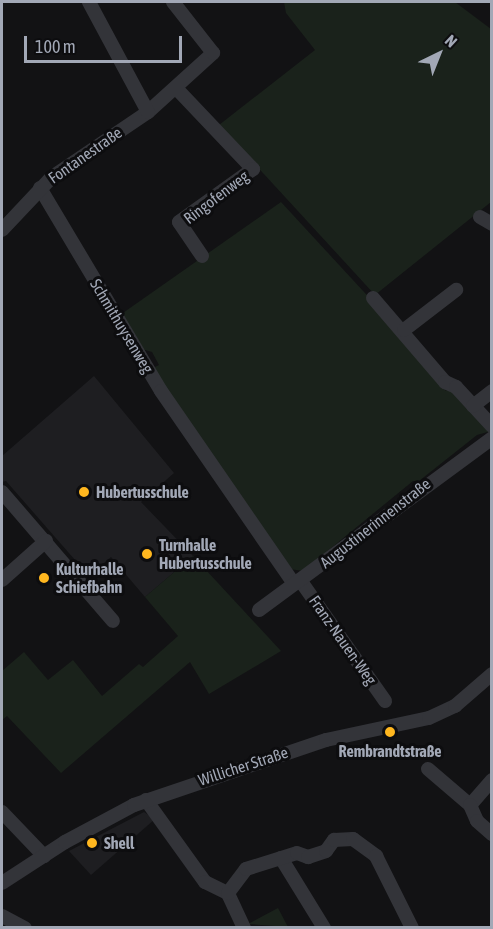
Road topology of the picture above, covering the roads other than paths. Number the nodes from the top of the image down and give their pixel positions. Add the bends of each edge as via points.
1 (89, 2) edge
2 (173, 2) edge
3 (176, 88) junction
4 (147, 112) junction
5 (40, 188) junction
6 (2, 230) edge
7 (202, 256) dead end
8 (456, 290) dead end
9 (374, 298) dead end
10 (404, 330) junction
11 (492, 392) edge
12 (473, 406) junction
13 (492, 426) edge
14 (492, 438) edge
15 (208, 460) joint
16 (2, 492) edge
17 (46, 541) junction
18 (2, 580) edge
19 (297, 582) junction
20 (260, 610) dead end
21 (113, 621) dead end
22 (492, 674) edge
23 (385, 701) dead end
24 (428, 769) dead end
25 (492, 780) edge
26 (146, 800) junction
27 (470, 805) junction
28 (2, 812) edge
29 (492, 834) edge
30 (44, 856) junction
31 (281, 858) junction
32 (2, 883) edge
33 (228, 893) junction
34 (2, 916) edge
35 (25, 927) edge
36 (244, 927) edge
37 (324, 927) edge
38 (412, 927) edge

1 - 4 street
2 - 3 street, Fontanestraße via 213,53 183,77
3 - 4 street, Fontanestraße
3 - 7 street, Ringofenweg via 254,169 179,222
4 - 5 street, Fontanestraße
5 - 6 street, Fontanestraße
5 - 15 street, Schmithuysenweg via 136,351
8 - 10 street
9 - 10 street
10 - 12 street via 411,344
11 - 12 street
12 - 13 street
14 - 19 street, Augustinerinnenstraße via 417,489
15 - 19 street, Franz-Nauen-Weg
16 - 17 street
17 - 18 street
17 - 21 street
19 - 20 street, Augustinerinnenstraße
19 - 23 street, Franz-Nauen-Weg
22 - 26 street, Willicher Straße via 455,706 429,718 326,740
24 - 27 street
25 - 27 street
26 - 30 street, Willicher Straße
26 - 33 street via 205,882
27 - 29 street via 477,821
28 - 30 street
30 - 32 street, Willicher Straße
31 - 33 street via 246,868
31 - 37 street
31 - 38 street via 297,853 308,857 326,851 333,840 353,839 363,844 376,856
33 - 36 street
34 - 35 street

